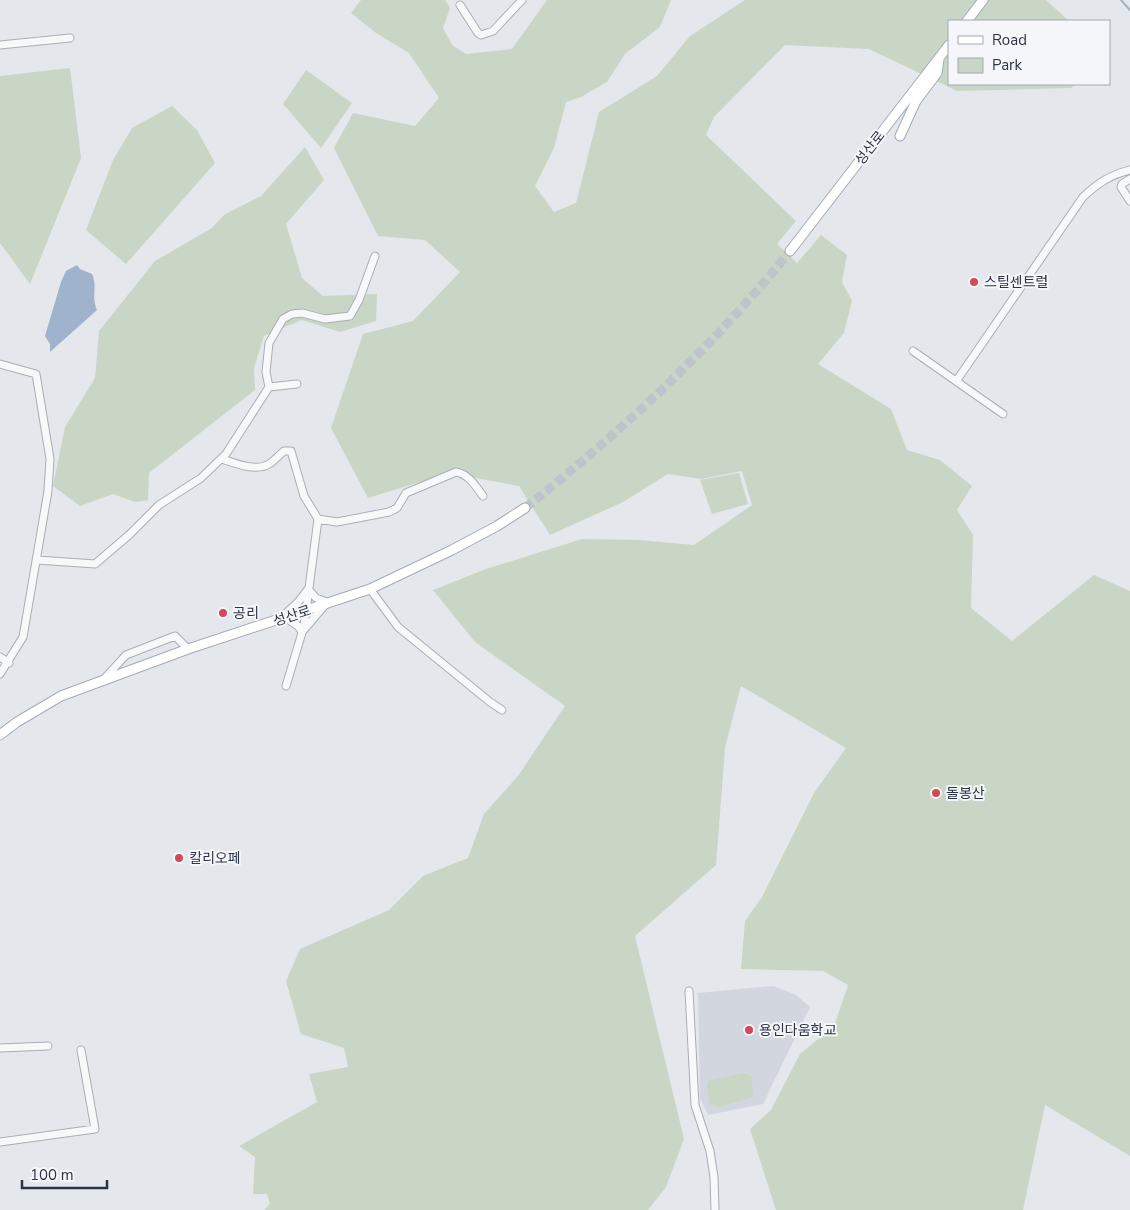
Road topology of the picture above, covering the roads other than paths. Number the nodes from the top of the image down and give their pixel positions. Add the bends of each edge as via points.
1 (522, 0) edge
2 (983, 0) edge
3 (460, 5) dead end
4 (968, 20) edge
5 (70, 38) dead end
6 (0, 46) edge
7 (948, 46) edge
8 (939, 57) junction
9 (900, 136) dead end
10 (1130, 170) edge
11 (1130, 179) edge
12 (1130, 201) edge
13 (790, 251) tunnel mouth
14 (375, 256) dead end
15 (913, 351) dead end
16 (0, 364) edge
17 (957, 380) junction
18 (297, 384) dead end
19 (269, 388) junction
20 (1003, 414) dead end
21 (222, 459) junction
22 (484, 496) dead end
23 (525, 508) tunnel mouth
24 (318, 519) junction
25 (37, 560) junction
26 (308, 589) junction
27 (370, 589) junction
28 (327, 604) junction
29 (305, 612) junction
30 (282, 619) junction
31 (302, 632) junction
32 (188, 649) junction
33 (0, 657) edge
34 (8, 663) junction
35 (0, 674) edge
36 (102, 680) junction
37 (286, 686) dead end
38 (502, 710) dead end
39 (0, 735) edge
40 (689, 990) dead end
41 (48, 1046) dead end
42 (0, 1048) edge
43 (81, 1050) dead end
44 (0, 1142) edge
45 (715, 1210) edge

1 - 3 street via 493,31 481,34
2 - 4 main road
5 - 6 street
7 - 8 main road, 성산로
8 - 9 main road via 937,73 916,101
8 - 13 main road, 성산로
10 - 17 street via 1111,175 1083,197
11 - 12 street via 1121,187
14 - 19 street via 350,316 325,320 302,312 283,319 269,343 266,372
15 - 17 street
16 - 25 street via 36,374 50,460
17 - 20 street
18 - 19 street
19 - 21 street
21 - 24 street via 263,466 284,451 291,451 304,496
21 - 25 street via 201,478 159,505 95,564
22 - 24 street via 461,472 456,472 406,493 397,508 389,512 337,522
23 - 27 main road, 성산로 via 452,550
24 - 26 street
25 - 34 street via 23,637
26 - 28 street
26 - 29 street
26 - 30 street
27 - 28 main road, 성산로
27 - 38 street via 398,627
28 - 29 main road, 성산로
28 - 31 street
29 - 30 main road, 성산로
29 - 31 street
30 - 31 street via 298,626
30 - 32 main road, 성산로
31 - 37 street
32 - 36 main road, 성산로
32 - 36 street via 176,636 126,655
33 - 34 street
34 - 35 street
36 - 39 main road, 성산로 via 61,696
40 - 45 street via 695,1105 710,1150
41 - 42 street
43 - 44 street via 95,1129

